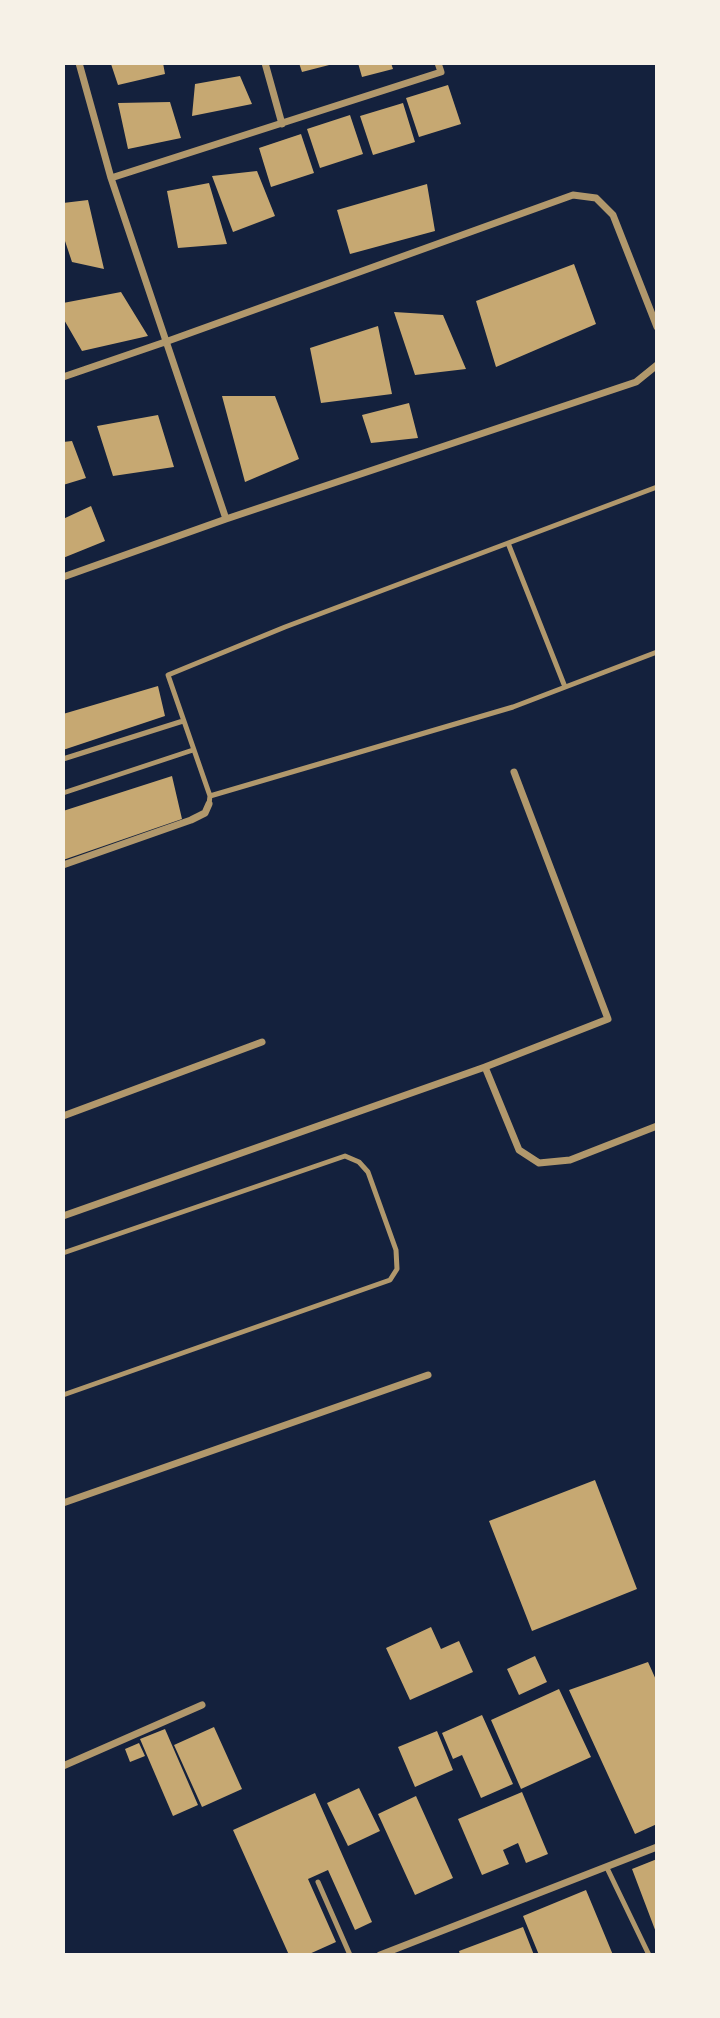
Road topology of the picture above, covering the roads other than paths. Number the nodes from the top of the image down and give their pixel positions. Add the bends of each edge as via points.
1 (79, 63) edge
2 (265, 63) edge
3 (438, 63) edge
4 (282, 124) junction
5 (111, 178) junction
6 (657, 327) edge
7 (168, 341) junction
8 (657, 365) edge
9 (63, 377) edge
10 (657, 487) edge
11 (226, 519) junction
12 (508, 543) junction
13 (63, 576) edge
14 (657, 652) edge
15 (565, 687) junction
16 (183, 721) junction
17 (193, 750) junction
18 (63, 759) edge
19 (514, 772) dead end
20 (63, 793) edge
21 (210, 800) junction
22 (63, 865) edge
23 (262, 1042) dead end
24 (485, 1066) junction
25 (63, 1116) edge
26 (657, 1126) edge
27 (63, 1216) edge
28 (63, 1253) edge
29 (428, 1375) dead end
30 (63, 1395) edge
31 (63, 1503) edge
32 (202, 1705) dead end
33 (63, 1766) edge
34 (657, 1847) edge
35 (607, 1868) junction
36 (318, 1881) dead end
37 (350, 1955) edge
38 (380, 1955) edge
39 (649, 1955) edge

1 - 5 street
2 - 4 street
3 - 4 street via 441,72
4 - 5 street
5 - 7 street
6 - 7 street via 613,215 596,198 573,195
7 - 9 street
7 - 11 street
8 - 11 street via 636,382
10 - 12 lane
11 - 13 street
12 - 15 lane
12 - 16 lane via 168,675
14 - 15 lane
15 - 21 lane
16 - 17 lane
16 - 18 lane
17 - 20 lane
17 - 21 lane
19 - 24 street via 608,1019
21 - 22 street via 205,813 191,820
23 - 25 street
24 - 26 street via 519,1150 539,1163 570,1160
24 - 27 street
28 - 30 lane via 345,1156 368,1172 396,1250 397,1269 390,1280
29 - 31 street
32 - 33 street
34 - 35 street
35 - 38 street
35 - 39 lane
36 - 37 lane

